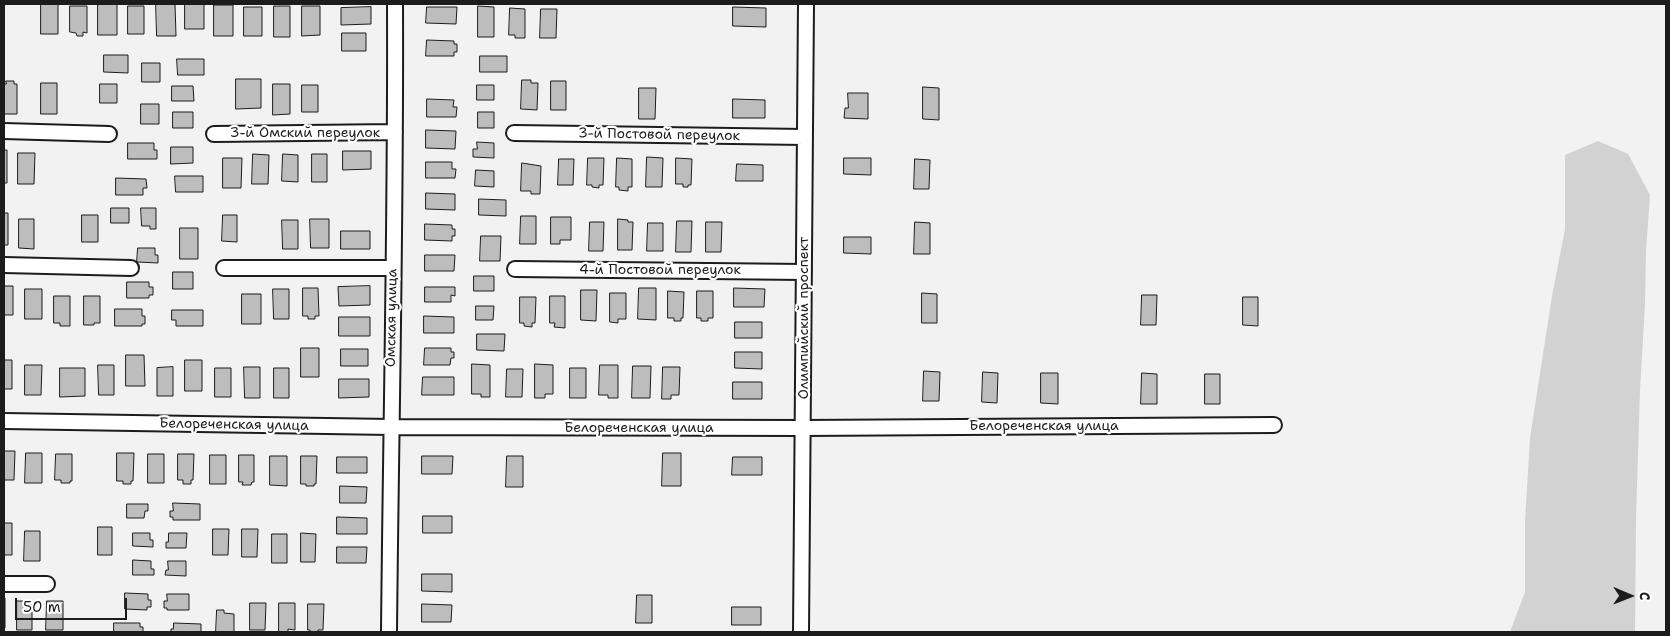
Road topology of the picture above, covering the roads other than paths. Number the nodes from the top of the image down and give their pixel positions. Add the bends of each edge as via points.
1 (395, 4) edge
2 (806, 4) edge
3 (4, 131) edge
4 (395, 132) junction
5 (514, 133) dead end
6 (109, 134) dead end
7 (214, 134) dead end
8 (805, 137) junction
9 (4, 265) edge
10 (131, 268) dead end
11 (224, 268) dead end
12 (393, 268) junction
13 (515, 269) dead end
14 (804, 272) junction
15 (4, 421) edge
16 (1274, 425) dead end
17 (390, 427) junction
18 (803, 428) junction
19 (4, 584) edge
20 (47, 584) dead end
21 (389, 632) edge
22 (801, 632) edge

1 - 4 street, Омская улица
2 - 8 street, Олимпийский проспект
3 - 6 street
4 - 7 street, 3-й Омский переулок
4 - 12 street, Омская улица
5 - 8 street, 3-й Постовой переулок
8 - 14 street, Олимпийский проспект
9 - 10 street
11 - 12 street
12 - 17 street, Омская улица
13 - 14 street, 4-й Постовой переулок
14 - 18 street, Олимпийский проспект
15 - 17 street, Белореченская улица
16 - 18 street, Белореченская улица
17 - 18 street, Белореченская улица
17 - 21 street, Омская улица
18 - 22 street, Олимпийский проспект
19 - 20 street

